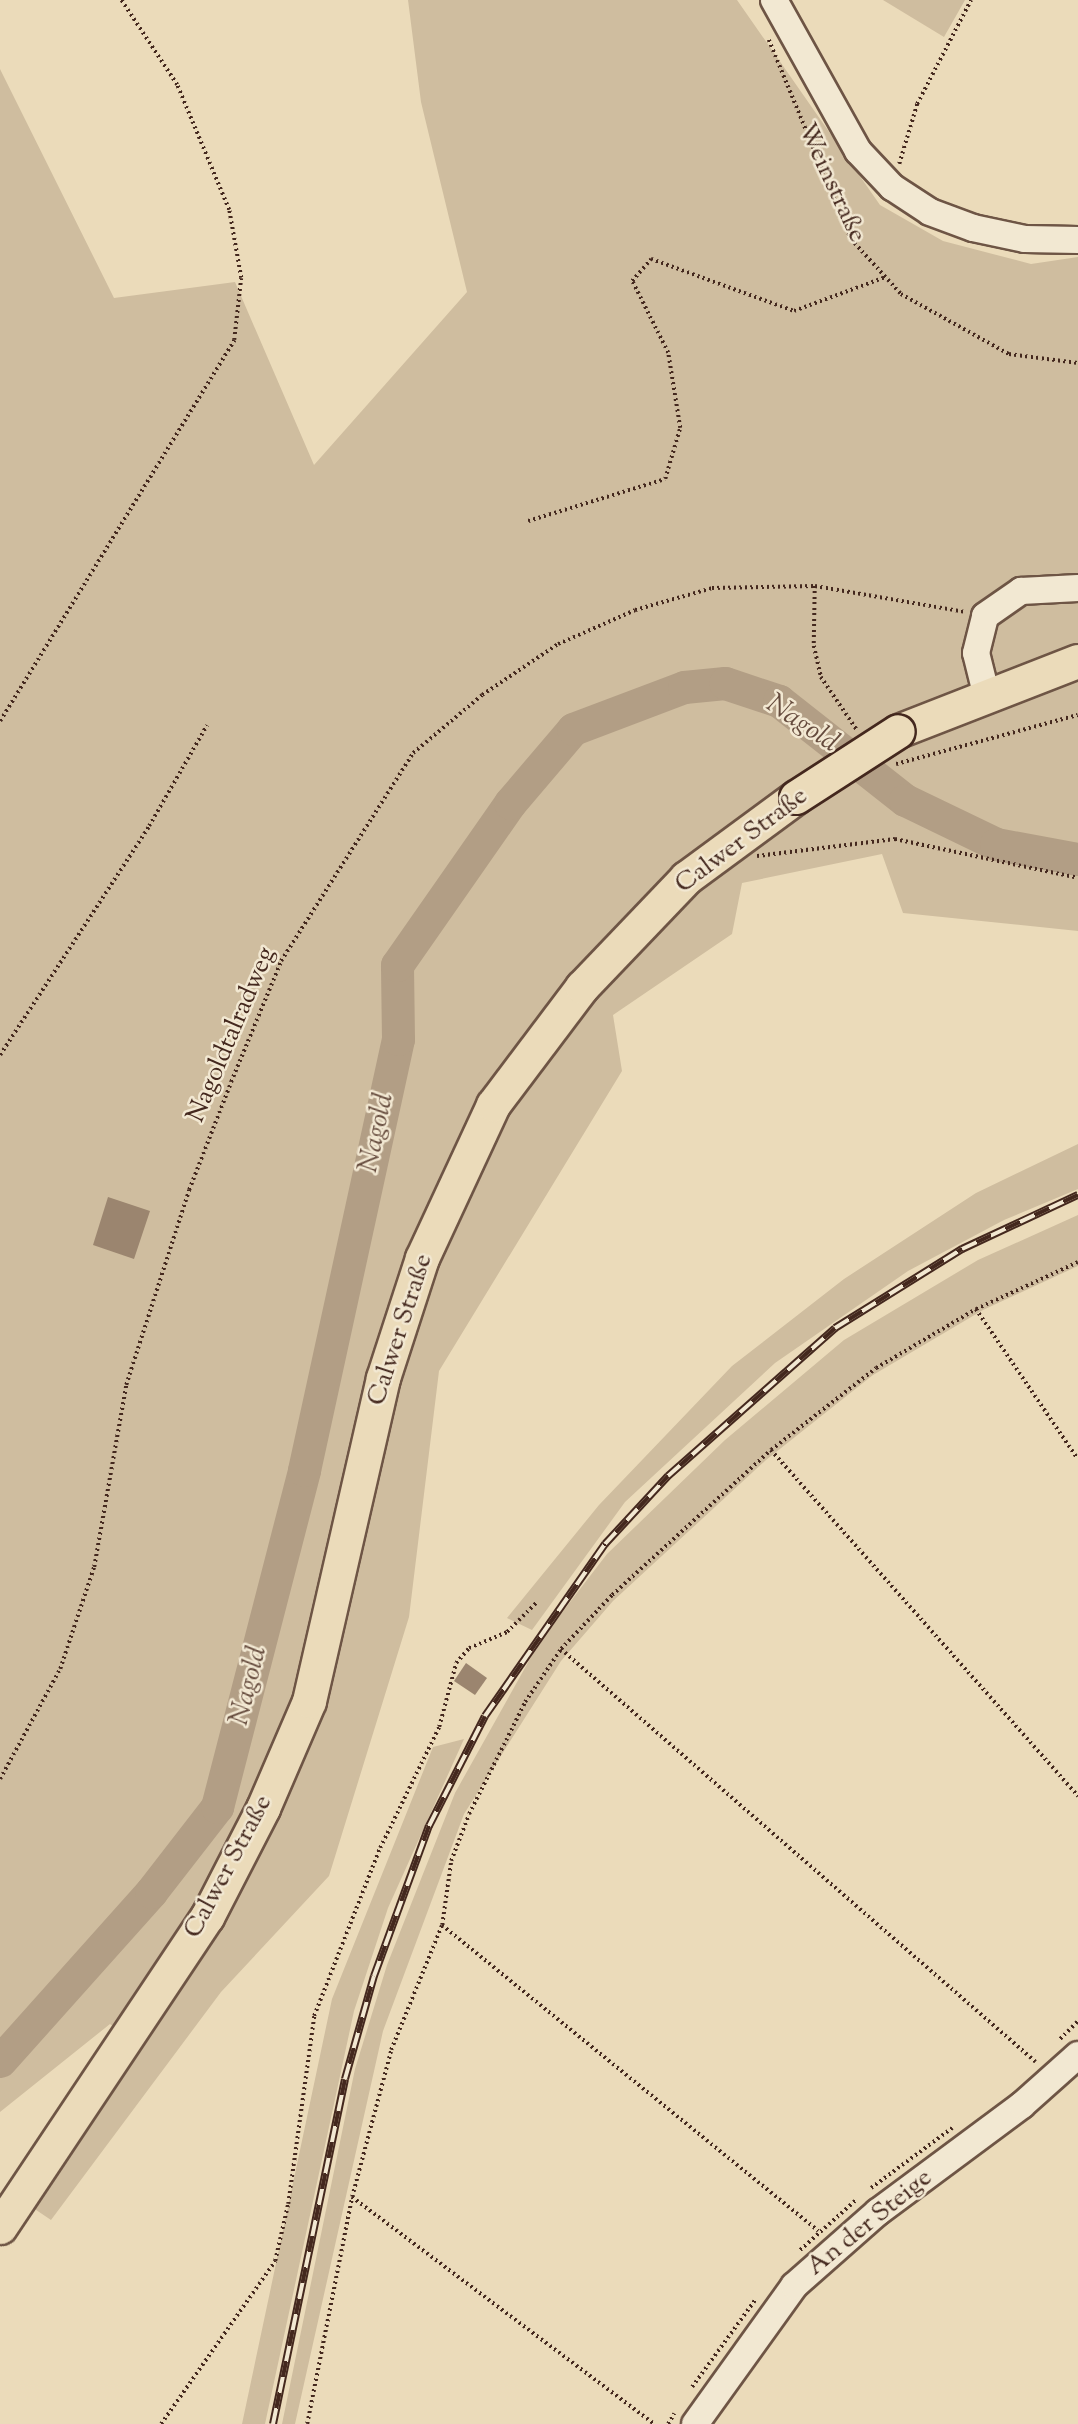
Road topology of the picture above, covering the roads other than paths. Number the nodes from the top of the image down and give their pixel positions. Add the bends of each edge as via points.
1 (774, 0) edge
2 (1078, 240) edge
3 (1078, 588) edge
4 (1078, 661) edge
5 (986, 692) junction
6 (1078, 2055) edge
7 (0, 2227) edge
8 (695, 2424) edge

1 - 2 street, Weinstraße via 858,150 892,187 930,212 973,229 1024,239
3 - 5 street via 1021,591 985,616 976,653
4 - 5 main road, Calwer Straße
5 - 7 main road, Calwer Straße, bridge via 898,731 796,797 686,878 582,987 493,1105 422,1258 402,1318 383,1378 309,1701 264,1808 207,1917
6 - 8 street, An der Steige via 1022,2105 878,2212 794,2286

